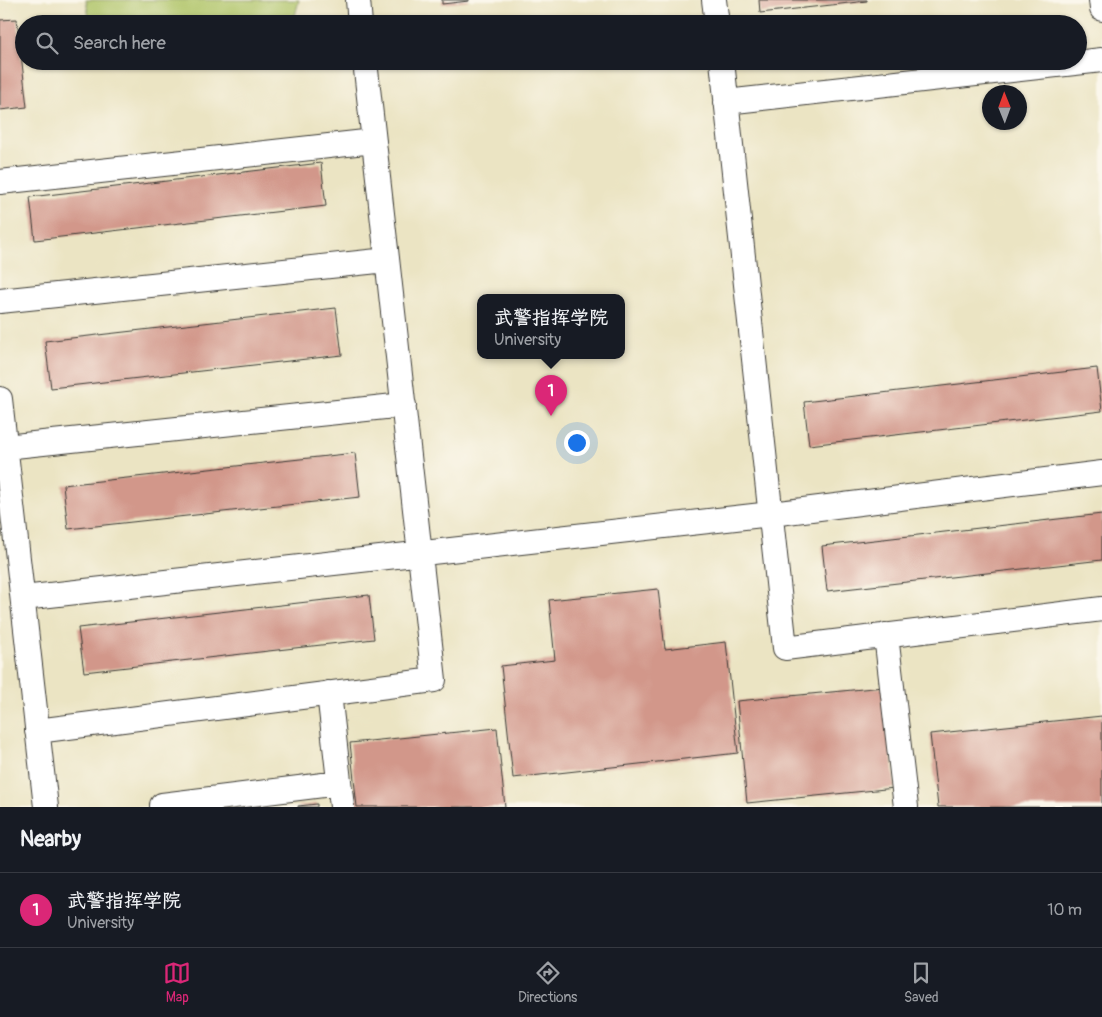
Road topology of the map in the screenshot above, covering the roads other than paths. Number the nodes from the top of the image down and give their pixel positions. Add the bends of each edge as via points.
1 (358, 0) edge
2 (714, 0) edge
3 (1101, 0) edge
4 (1102, 9) edge
5 (359, 15) edge
6 (716, 15) edge
7 (1102, 60) edge
8 (1087, 62) edge
9 (366, 70) edge
10 (723, 70) edge
11 (1012, 70) edge
12 (726, 102) junction
13 (374, 141) junction
14 (0, 182) edge
15 (387, 260) junction
16 (0, 301) edge
17 (0, 399) edge
18 (404, 405) junction
19 (6, 447) junction
20 (1102, 473) edge
21 (771, 514) junction
22 (420, 552) junction
23 (23, 598) junction
24 (1102, 609) edge
25 (886, 635) junction
26 (329, 693) junction
27 (37, 731) junction
28 (339, 782) junction
29 (46, 807) edge
30 (162, 807) edge
31 (342, 807) edge
32 (906, 807) edge

1 - 5 lane
2 - 6 lane
3 - 4 lane
7 - 8 lane
9 - 13 lane
10 - 12 lane
11 - 12 lane
12 - 21 lane
13 - 14 lane
13 - 15 lane
15 - 16 lane
15 - 18 lane
17 - 19 lane
18 - 19 lane
18 - 22 lane
19 - 23 lane
20 - 21 lane
21 - 22 lane
21 - 25 lane via 785,648
22 - 23 lane
22 - 26 lane via 434,680
23 - 27 lane
24 - 25 lane
25 - 32 lane
26 - 27 lane
26 - 28 lane
27 - 29 lane
28 - 30 lane
28 - 31 lane

